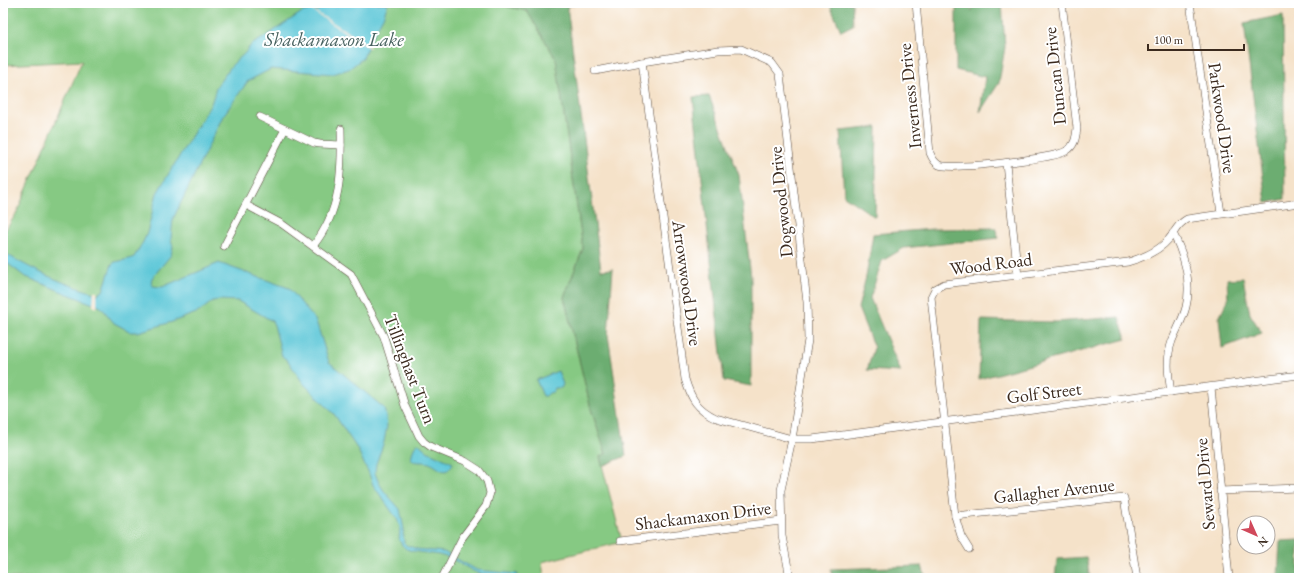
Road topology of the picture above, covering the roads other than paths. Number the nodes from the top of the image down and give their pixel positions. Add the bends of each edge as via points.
1 (916, 3) edge
2 (1062, 3) edge
3 (1190, 3) edge
4 (642, 62) junction
5 (595, 71) dead end
6 (260, 116) dead end
7 (285, 129) junction
8 (341, 129) dead end
9 (341, 145) junction
10 (1006, 163) junction
11 (1299, 203) edge
12 (246, 205) junction
13 (1221, 214) junction
14 (1173, 233) junction
15 (224, 246) dead end
16 (313, 246) junction
17 (1018, 276) junction
18 (1299, 376) edge
19 (1211, 387) junction
20 (1171, 392) junction
21 (944, 421) junction
22 (792, 438) junction
23 (1299, 488) edge
24 (1220, 491) junction
25 (955, 516) junction
26 (781, 521) junction
27 (620, 541) dead end
28 (969, 549) dead end
29 (444, 575) edge
30 (437, 578) edge
31 (790, 578) edge
32 (1137, 578) edge
33 (1229, 578) edge

1 - 10 street, Inverness Drive via 929,143 933,159 937,164 953,166
2 - 10 street, Duncan Drive via 1077,128 1075,141 1072,147 1061,154
3 - 13 street, Parkwood Drive
4 - 5 street, Dogwood Drive
4 - 22 street, Arrowwood Drive via 685,379 689,390 698,407 716,418
4 - 22 street, Dogwood Drive via 722,49 741,49 772,63 780,74 808,321 807,347
6 - 7 street
7 - 9 street via 314,143
7 - 12 street
8 - 9 street
9 - 16 street via 335,205 326,227
10 - 17 street
11 - 13 street, Wood Road
12 - 15 street
12 - 16 street, Tillinghast Turn via 282,224
13 - 14 street, Wood Road via 1187,218
14 - 17 street, Wood Road via 1164,244 1146,256 1128,262
14 - 20 street via 1184,262 1188,292 1184,316 1169,351 1168,373
16 - 29 street, Tillinghast Turn via 349,271 354,278 384,337 405,406 419,436 431,446 479,470 487,481 490,493 486,506 462,538
17 - 21 street, Wood Road via 944,284 933,292 931,297
18 - 19 street, Golf Street
19 - 20 street, Golf Street
19 - 24 street, Seward Drive
20 - 21 street, Golf Street
21 - 22 street, Golf Street via 812,439
21 - 25 street, Wood Road
22 - 26 street, Dogwood Drive via 781,490
23 - 24 street
24 - 33 street, Seward Drive
25 - 28 street, Wood Road via 961,536
25 - 32 street, Gallagher Avenue via 1124,498
26 - 27 street, Shackamaxon Drive
26 - 31 street, Shackamaxon Drive
29 - 30 street, Tillinghast Turn

